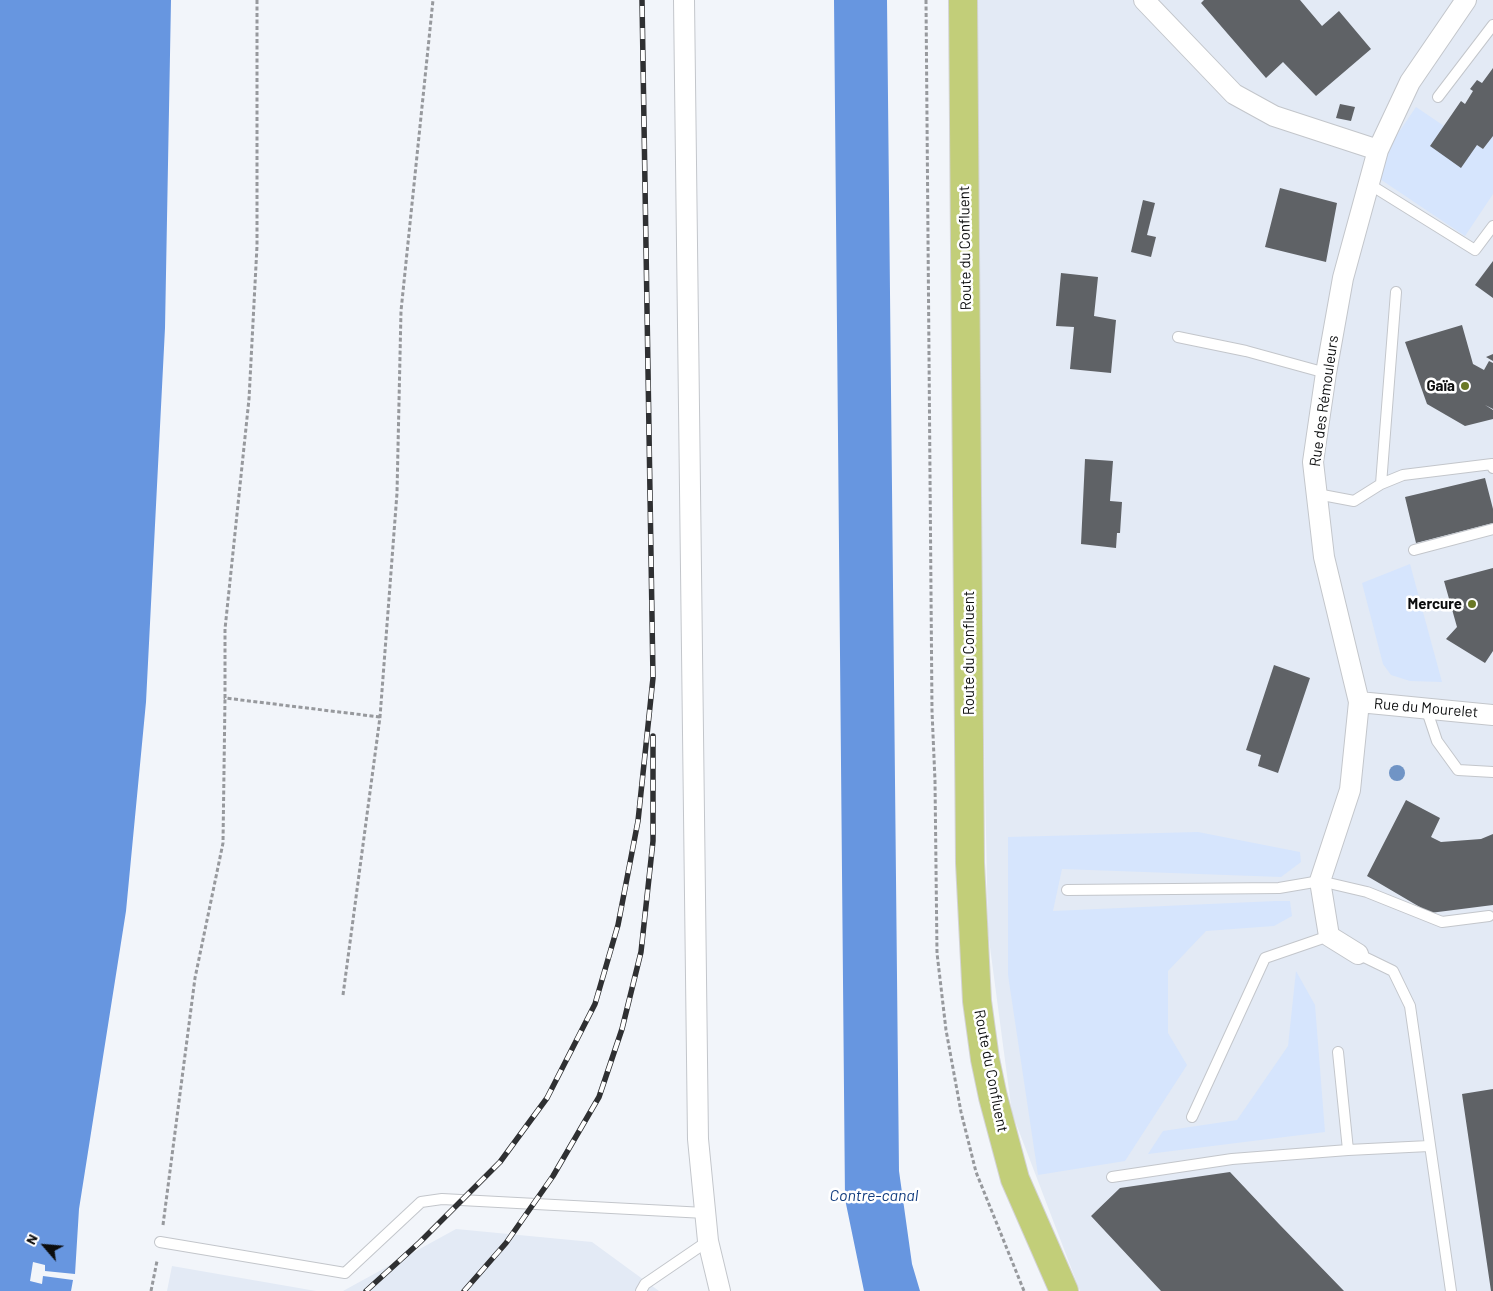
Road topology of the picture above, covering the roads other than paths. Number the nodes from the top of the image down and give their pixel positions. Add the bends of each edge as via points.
1 (684, 0) edge
2 (963, 0) edge
3 (1144, 0) edge
4 (1466, 0) edge
5 (1493, 25) edge
6 (1438, 97) dead end
7 (1378, 150) junction
8 (1368, 184) junction
9 (1493, 226) edge
10 (1396, 292) dead end
11 (1178, 337) dead end
12 (1326, 373) junction
13 (1493, 468) edge
14 (1381, 484) junction
15 (1317, 494) junction
16 (1493, 529) edge
17 (1414, 550) dead end
18 (1359, 702) junction
19 (1426, 708) junction
20 (1493, 714) edge
21 (1493, 772) edge
22 (1320, 881) junction
23 (1067, 890) dead end
24 (1489, 916) dead end
25 (1329, 936) junction
26 (1358, 954) joint
27 (1338, 1052) dead end
28 (1192, 1117) dead end
29 (1429, 1146) junction
30 (1348, 1150) junction
31 (1112, 1176) dead end
32 (705, 1212) junction
33 (708, 1241) junction
34 (160, 1242) road end
35 (641, 1291) edge
36 (720, 1291) edge
37 (1064, 1291) edge
38 (1451, 1291) edge

1 - 32 street via 698,1139
2 - 37 main road, Route du Confluent via 970,863 977,1001 993,1097 1015,1179
3 - 7 street via 1234,94 1274,116
4 - 7 street, Rue des Rémouleurs via 1410,82
5 - 6 lane
7 - 8 street, Rue des Rémouleurs
8 - 9 lane via 1475,250
8 - 12 street, Rue des Rémouleurs via 1343,278
10 - 14 lane
11 - 12 lane
12 - 15 street, Rue des Rémouleurs via 1313,462
13 - 14 lane via 1492,464 1403,475
14 - 15 lane via 1354,501
15 - 18 street, Rue des Rémouleurs via 1324,558
16 - 17 lane
18 - 19 street, Rue du Mourelet
18 - 22 street, Rue des Rémouleurs via 1350,790
19 - 20 street, Rue du Mourelet
19 - 21 lane via 1438,741 1458,770
22 - 23 lane via 1279,888
22 - 24 lane via 1367,892 1442,922
22 - 25 street, Rue des Rémouleurs
25 - 26 street
25 - 28 lane via 1265,958
26 - 29 lane via 1392,972 1410,1006
27 - 30 lane
29 - 30 lane
29 - 38 lane
30 - 31 lane via 1232,1159
32 - 33 street
32 - 34 lane via 442,1199 421,1202 345,1273
33 - 35 lane via 646,1284
33 - 36 street

